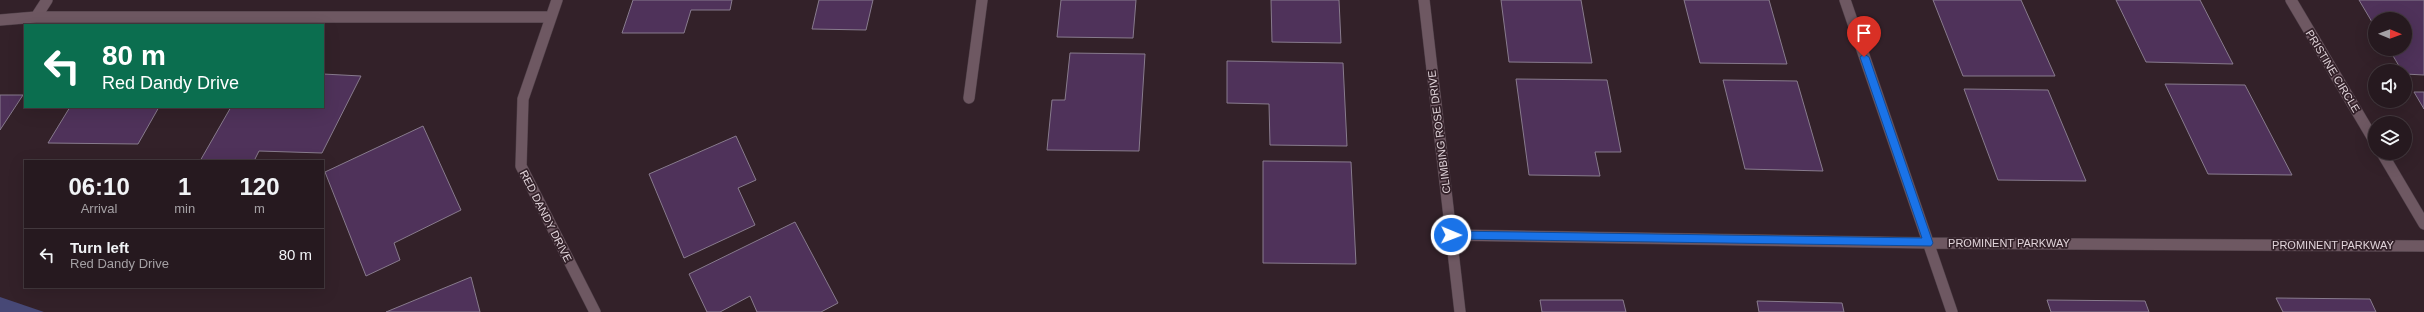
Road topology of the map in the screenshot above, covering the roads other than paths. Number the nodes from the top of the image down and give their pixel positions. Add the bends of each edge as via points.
1 (47, 0) edge
2 (557, 0) edge
3 (982, 0) edge
4 (1424, 0) edge
5 (1845, 0) edge
6 (2291, 0) edge
7 (36, 17) junction
8 (551, 17) junction
9 (0, 20) edge
10 (969, 98) dead end
11 (2368, 130) edge
12 (2386, 160) edge
13 (2424, 224) edge
14 (1451, 235) junction
15 (1928, 243) junction
16 (2424, 246) edge
17 (595, 312) edge
18 (1460, 312) edge
19 (1952, 312) edge

1 - 7 street
2 - 8 street, RED DANDY DRIVE
3 - 10 street
4 - 14 street, CLIMBING ROSE DRIVE
5 - 15 street
6 - 11 street, PRISTINE CIRCLE
7 - 8 street
7 - 9 street
8 - 17 street, RED DANDY DRIVE via 523,99 521,166
12 - 13 street
14 - 15 street, PROMINENT PARKWAY
14 - 18 street, CLIMBING ROSE DRIVE
15 - 16 street, PROMINENT PARKWAY
15 - 19 street

